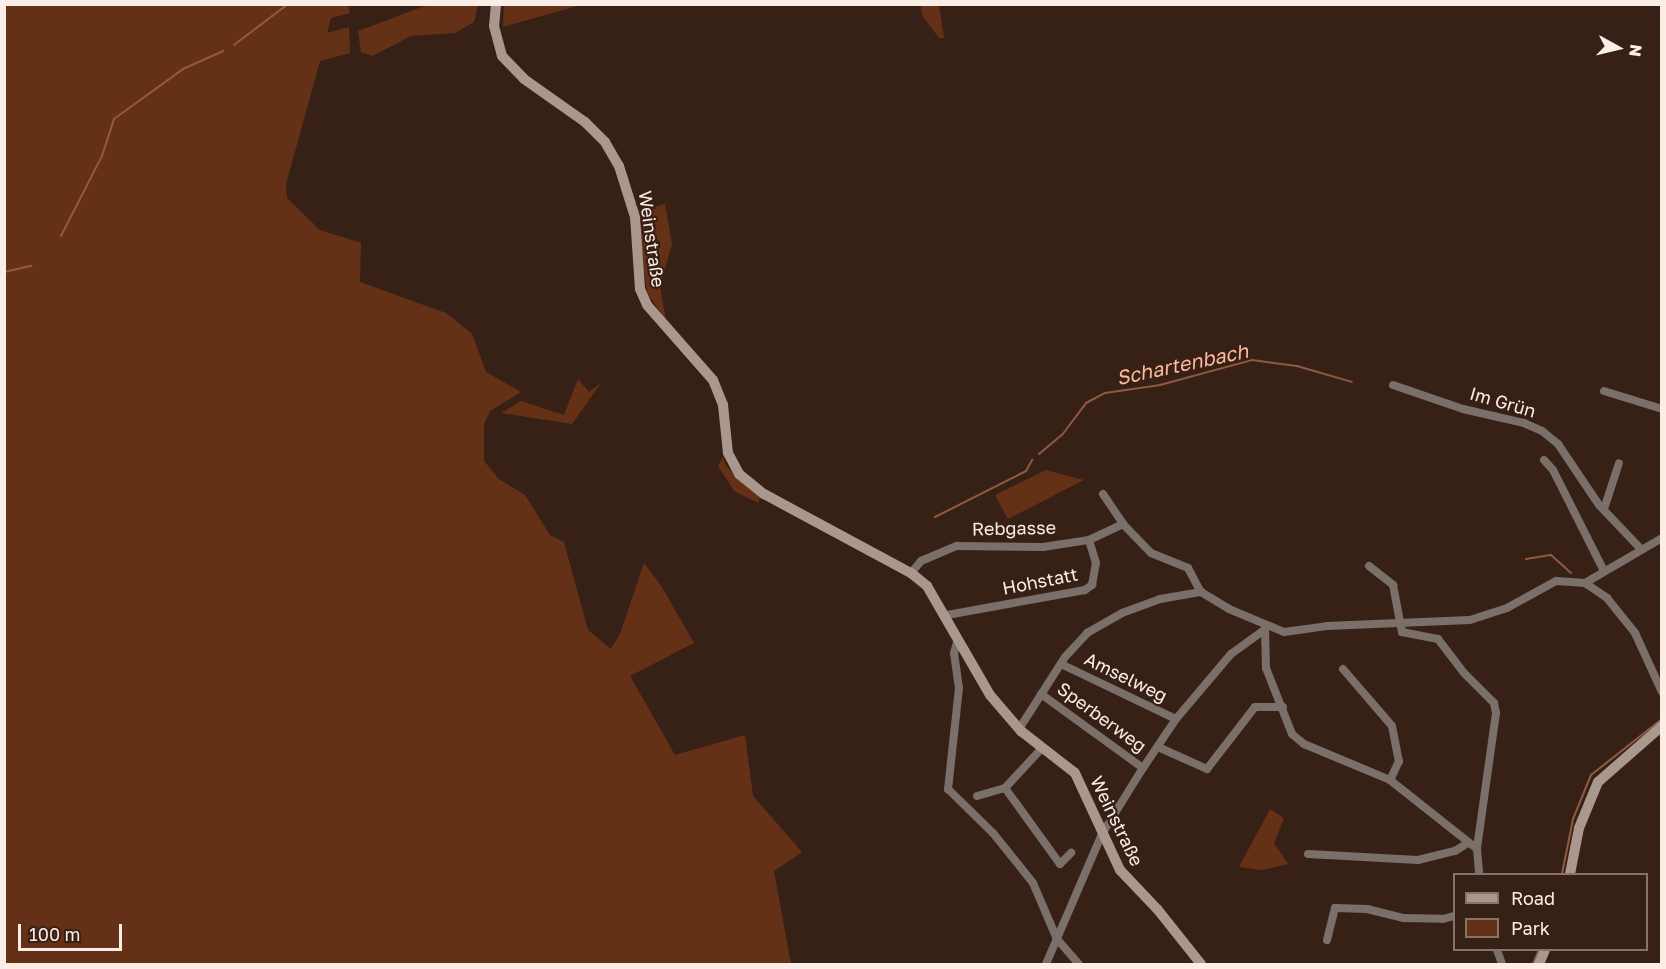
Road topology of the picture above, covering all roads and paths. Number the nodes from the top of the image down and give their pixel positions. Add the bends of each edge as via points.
1 (496, 4) edge
2 (1394, 386) dead end
3 (1604, 391) dead end
4 (1662, 409) edge
5 (1544, 460) dead end
6 (1618, 463) dead end
7 (1103, 494) dead end
8 (1604, 509) junction
9 (1123, 524) junction
10 (1662, 538) edge
11 (1089, 540) junction
12 (1640, 548) junction
13 (1370, 566) dead end
14 (1603, 569) junction
15 (910, 573) junction
16 (1585, 583) junction
17 (1201, 592) junction
18 (947, 615) junction
19 (1399, 623) junction
20 (1266, 628) junction
21 (958, 639) junction
22 (1061, 664) junction
23 (1343, 669) dead end
24 (1662, 692) edge
25 (1041, 694) junction
26 (1284, 707) junction
27 (1176, 719) junction
28 (1662, 726) edge
29 (1019, 729) junction
30 (1158, 747) junction
31 (1042, 748) junction
32 (1143, 768) junction
33 (1390, 780) junction
34 (1005, 788) junction
35 (977, 796) dead end
36 (1102, 834) junction
37 (1466, 844) junction
38 (1477, 849) junction
39 (1071, 853) dead end
40 (1308, 854) dead end
41 (1479, 873) edge
42 (1570, 873) edge
43 (1453, 917) edge
44 (1057, 939) junction
45 (1327, 940) dead end
46 (1046, 964) edge
47 (1079, 964) edge
48 (1201, 964) edge

1 - 15 main road, Weinstraße via 494,26 502,56 524,79 585,122 605,142 619,166 635,217 640,289 647,305 713,380 723,405 728,453 739,474 764,494
2 - 8 street, Im Grün via 1542,431 1572,461
3 - 4 street
5 - 14 street via 1553,470
6 - 8 street
7 - 9 street
8 - 12 street, Im Grün
9 - 11 street, Rebgasse
9 - 17 street via 1151,553 1188,568
10 - 12 street
11 - 15 street, Rebgasse via 1043,547 957,546 921,561
11 - 18 street, Hohstatt via 1096,562 1092,585 1085,590
12 - 14 street
13 - 19 street via 1392,585
14 - 16 street
15 - 18 main road, Weinstraße via 927,586
16 - 19 street via 1556,581 1507,608 1470,620
16 - 24 street via 1607,598 1635,633
17 - 20 street
17 - 22 street via 1160,599 1122,613 1088,633
18 - 21 main road, Weinstraße
19 - 20 street via 1284,632
19 - 38 street via 1407,635 1438,639 1464,674 1494,703 1496,713
20 - 26 street via 1266,668
20 - 27 street via 1231,654
21 - 29 main road, Weinstraße via 975,673
21 - 44 street, Weinstraße via 954,653 959,688 948,789 993,833 1033,883
22 - 25 street
22 - 27 street, Amselweg
23 - 33 street via 1392,726 1399,761
25 - 29 street
25 - 32 street, Sperberweg
26 - 30 street via 1255,707 1207,769
26 - 33 street via 1292,734 1304,744
27 - 30 street
28 - 42 main road via 1598,782 1579,828
29 - 31 main road, Weinstraße
30 - 32 street
31 - 34 street
31 - 36 main road, Weinstraße via 1082,783
32 - 36 street
33 - 37 street via 1450,826
34 - 35 street
34 - 39 street via 1060,864
36 - 44 street
36 - 48 main road, Weinstraße via 1120,870
37 - 38 street
37 - 40 street via 1455,851 1418,860
38 - 41 street
43 - 45 street via 1443,920 1404,918 1367,909 1335,908
44 - 46 street
44 - 47 street

